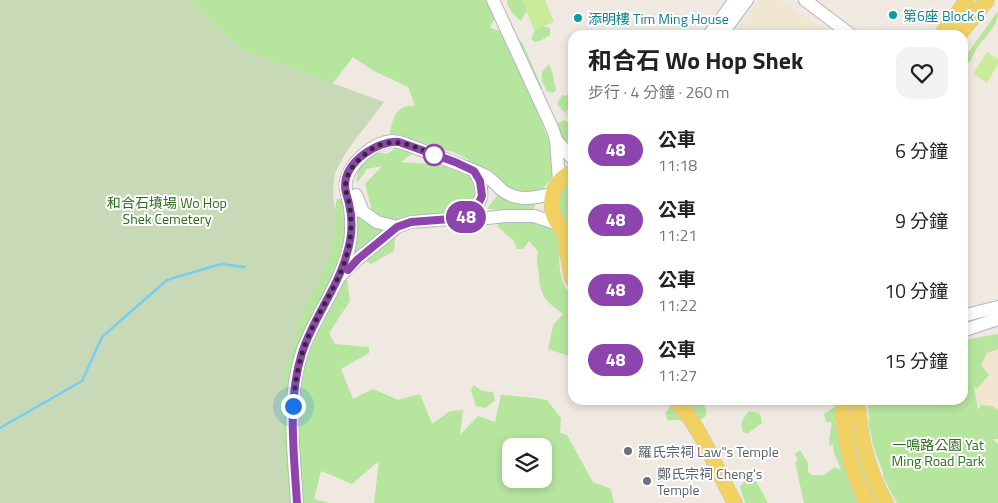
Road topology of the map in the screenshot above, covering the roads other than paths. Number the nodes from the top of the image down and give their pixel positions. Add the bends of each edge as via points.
1 (493, 0) edge
2 (735, 0) edge
3 (747, 0) edge
4 (804, 0) edge
5 (967, 0) edge
6 (987, 0) edge
7 (713, 30) edge
8 (725, 30) edge
9 (844, 30) edge
10 (945, 30) edge
11 (964, 30) edge
12 (556, 140) junction
13 (568, 154) edge
14 (474, 171) junction
15 (568, 176) edge
16 (556, 187) junction
17 (356, 195) dead end
18 (350, 207) junction
19 (363, 212) junction
20 (464, 218) junction
21 (397, 227) junction
22 (564, 230) edge
23 (568, 249) edge
24 (338, 278) junction
25 (998, 307) edge
26 (968, 314) edge
27 (998, 319) edge
28 (968, 329) edge
29 (680, 405) edge
30 (842, 405) edge
31 (858, 405) edge
32 (297, 503) edge
33 (735, 503) edge
34 (868, 503) edge
35 (886, 503) edge

1 - 12 street
2 - 7 street
3 - 8 street
4 - 9 street
5 - 10 main road
6 - 11 main road
12 - 13 street
12 - 16 street
14 - 16 street via 487,176 512,196 521,198 533,199
14 - 18 street via 399,142 385,142 363,156 348,174 345,187
14 - 20 street via 480,181 482,196 475,211
15 - 16 main road
16 - 22 main road via 553,216
17 - 19 street
18 - 19 street
18 - 24 street via 352,232
19 - 21 street via 377,222
20 - 21 street via 411,222
20 - 22 street via 534,216
21 - 24 street
22 - 23 main road
24 - 32 street via 310,333 297,374 292,421
25 - 26 street
27 - 28 street
29 - 33 main road via 697,429
30 - 34 main road via 852,466
31 - 35 main road via 865,454

